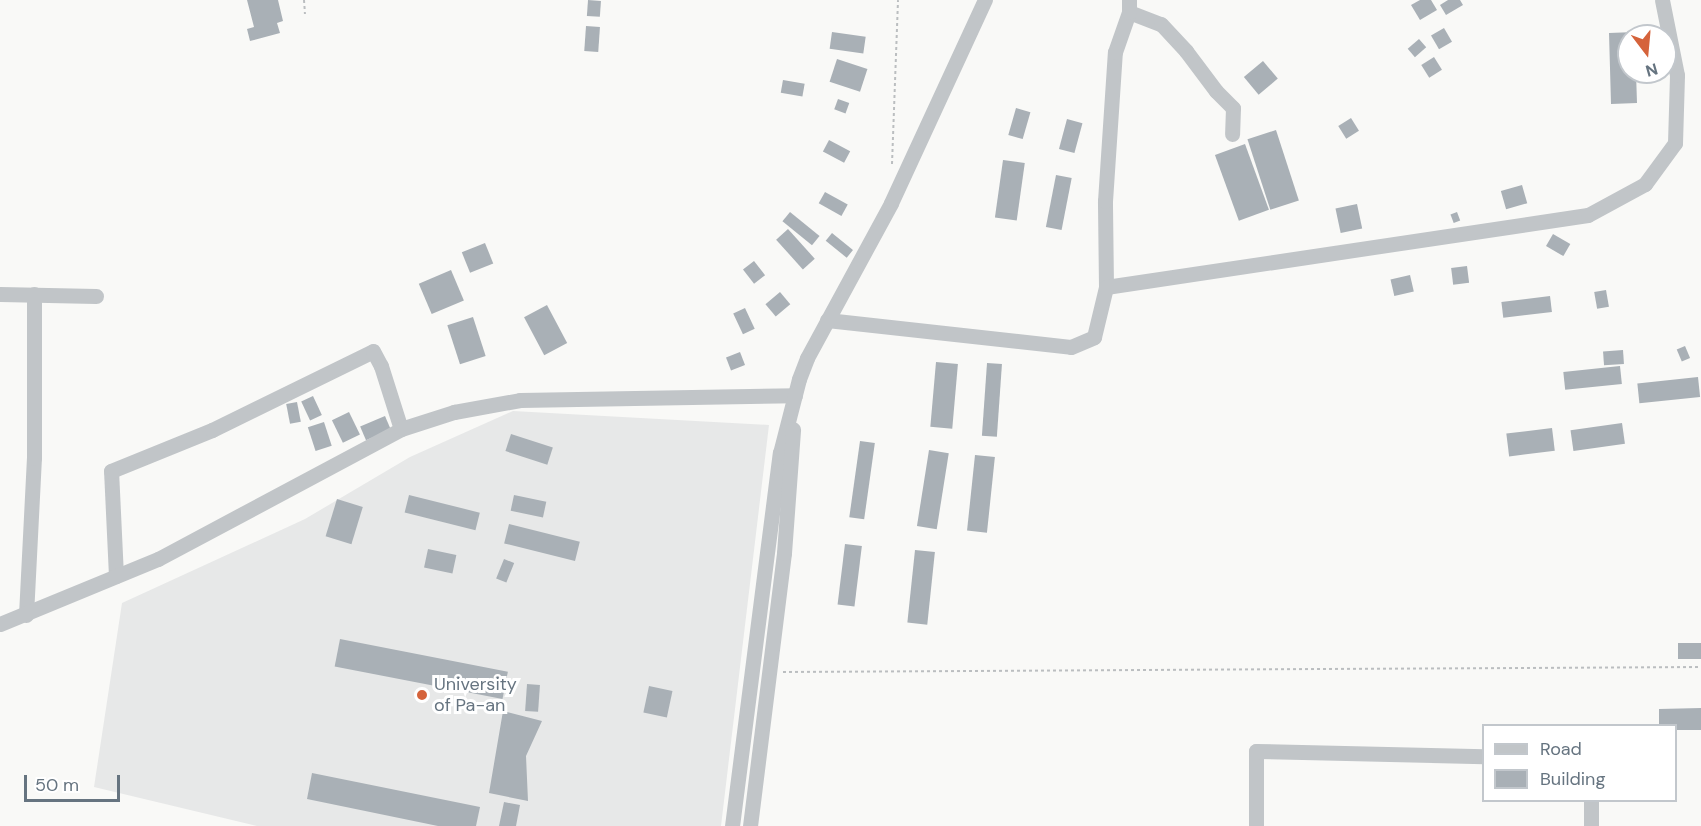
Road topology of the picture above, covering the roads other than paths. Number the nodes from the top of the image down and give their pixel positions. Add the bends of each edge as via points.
1 (985, 0) edge
2 (1662, 0) edge
3 (1129, 6) edge
4 (1232, 134) dead end
5 (1106, 287) junction
6 (0, 294) edge
7 (34, 294) junction
8 (96, 296) dead end
9 (827, 321) junction
10 (795, 395) junction
11 (401, 429) junction
12 (766, 551) junction
13 (784, 553) junction
14 (116, 576) junction
15 (26, 615) junction
16 (0, 624) edge
17 (1482, 756) edge
18 (737, 781) junction
19 (755, 784) junction
20 (735, 799) junction
21 (753, 802) junction
22 (1591, 802) edge
23 (732, 826) edge
24 (750, 826) edge
25 (1256, 826) edge
26 (1591, 826) edge

1 - 9 street via 891,203
2 - 5 street via 1677,75 1675,143 1645,184 1588,215
3 - 4 street via 1161,24 1233,108
3 - 5 street via 1116,52 1105,201
5 - 9 street via 1094,337 1071,347
6 - 7 street
7 - 8 street
7 - 15 street via 34,458
9 - 10 street via 807,358
10 - 11 street via 520,400 454,412
10 - 12 street via 780,453
10 - 13 street
11 - 14 street via 158,559
11 - 14 street via 373,351 212,430 111,471
12 - 13 street
12 - 18 street
13 - 19 street
14 - 15 street
15 - 16 street
17 - 25 street via 1256,751
18 - 19 street
18 - 20 street
19 - 21 street
20 - 21 street
20 - 23 street
21 - 24 street
22 - 26 street

